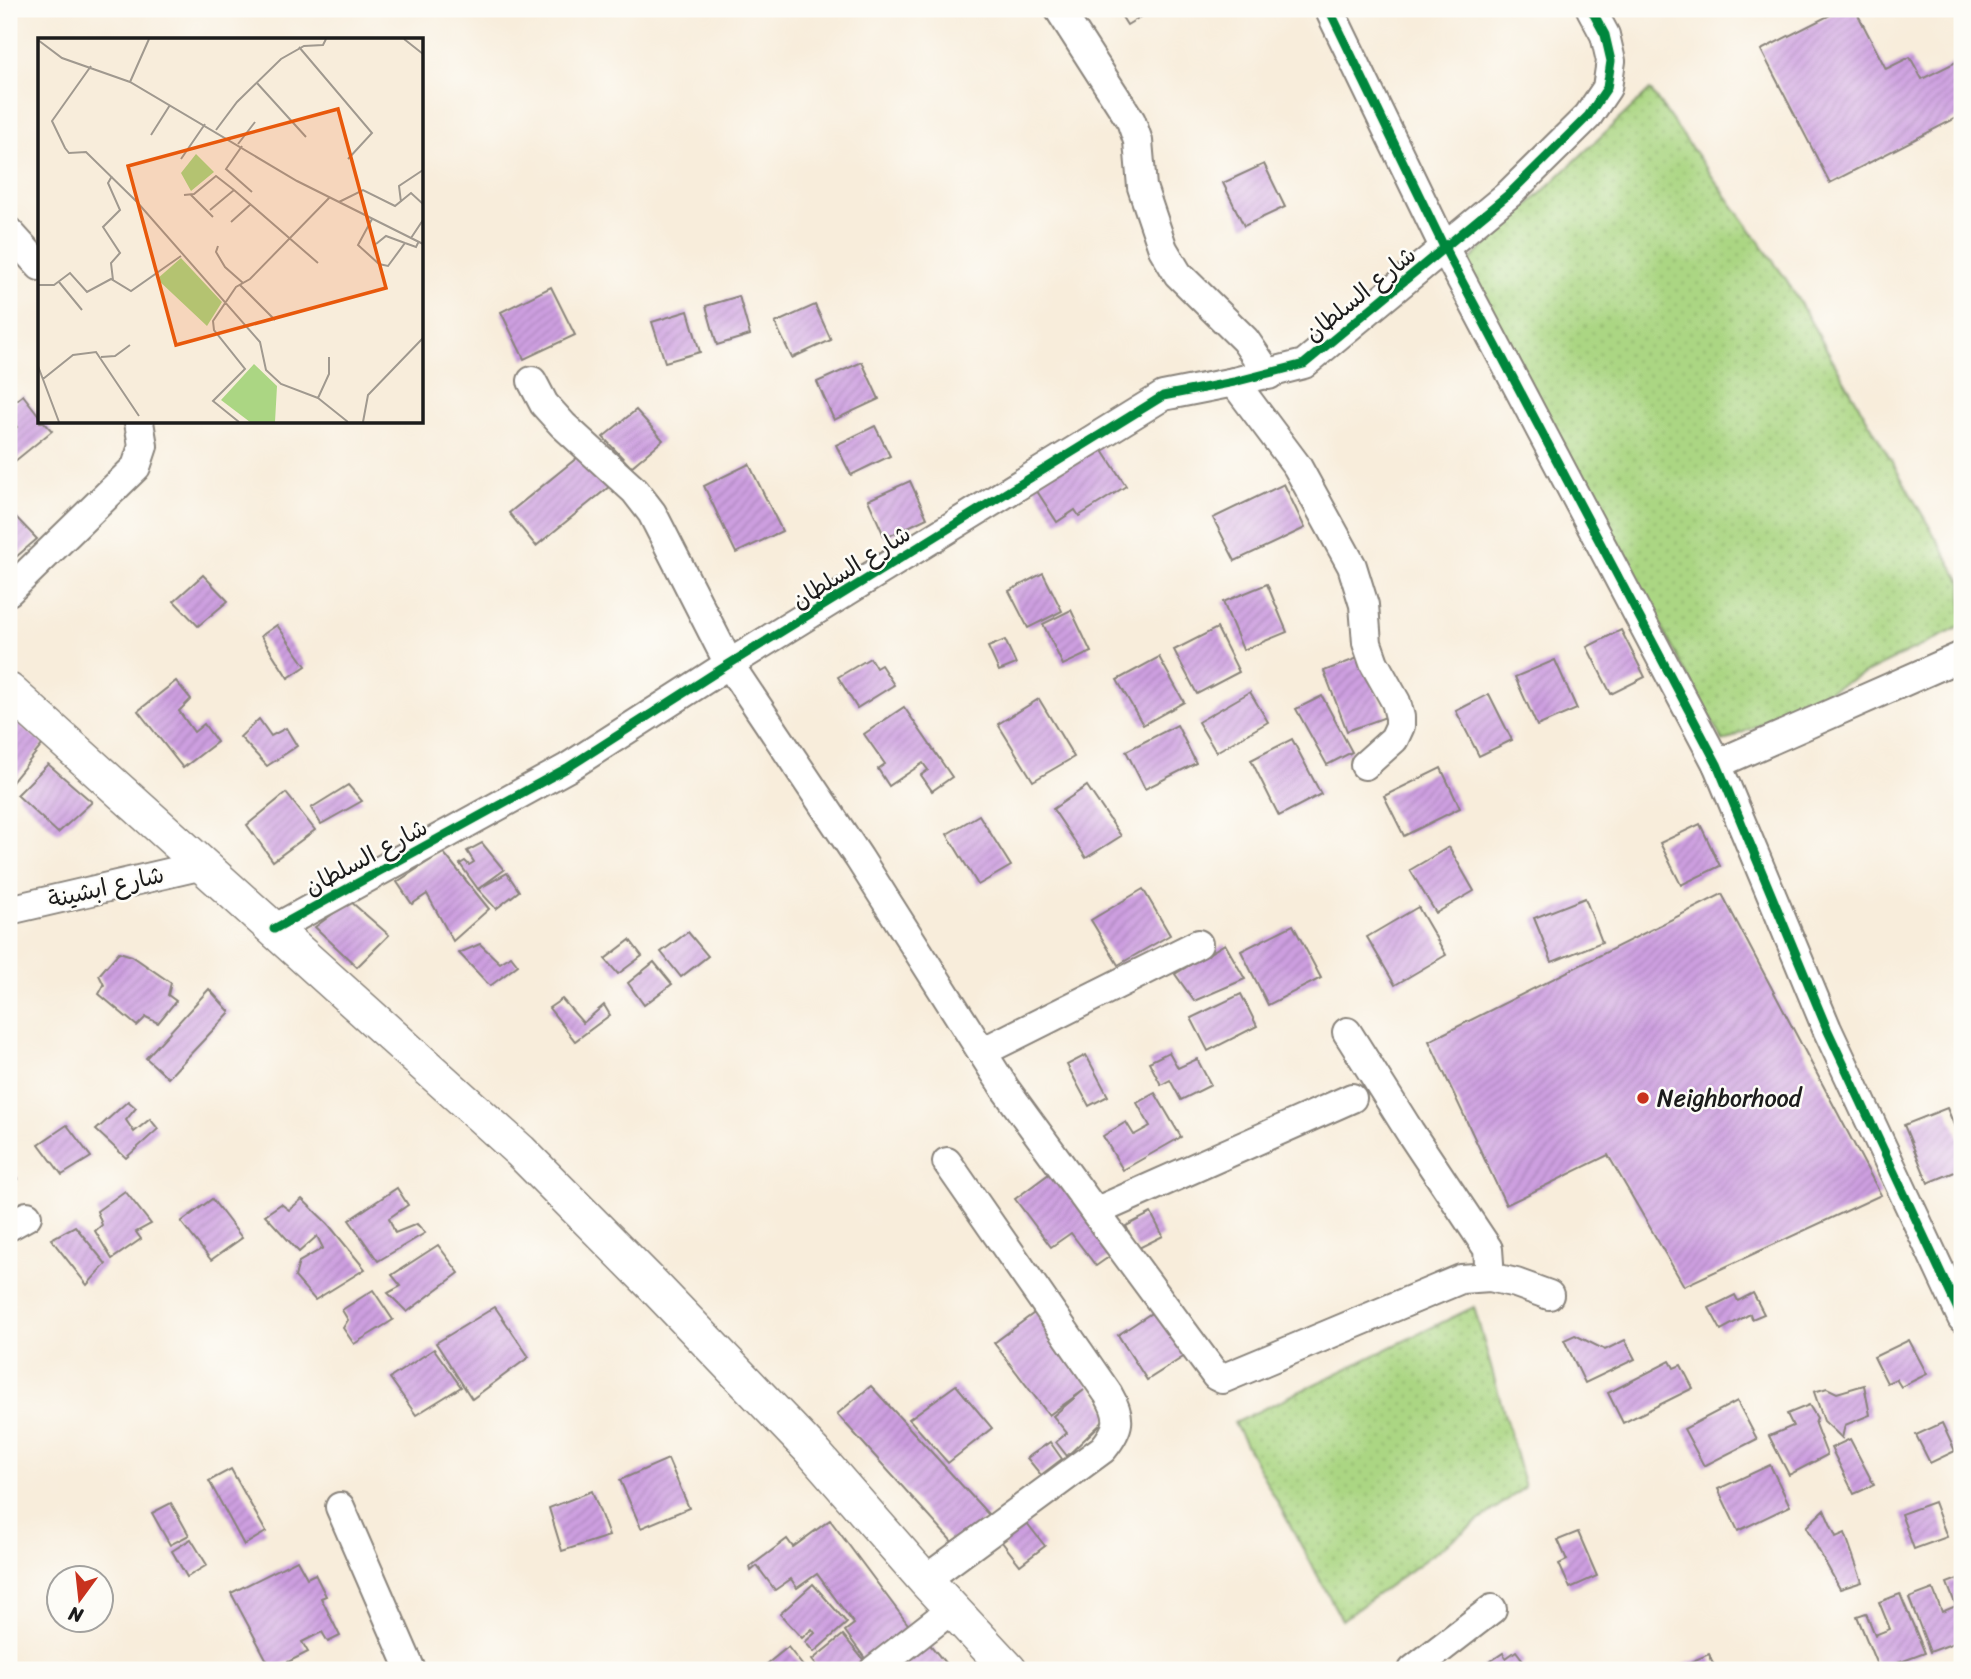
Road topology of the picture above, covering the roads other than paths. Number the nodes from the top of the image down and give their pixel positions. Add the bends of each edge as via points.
1 (1059, 9) edge
2 (1329, 9) edge
3 (1591, 9) edge
4 (9, 232) edge
5 (1445, 249) junction
6 (38, 264) edge
7 (1269, 374) junction
8 (532, 381) dead end
9 (1234, 382) junction
10 (139, 424) edge
11 (9, 591) edge
12 (1962, 656) edge
13 (729, 664) junction
14 (9, 691) edge
15 (1717, 764) junction
16 (1365, 765) dead end
17 (203, 866) junction
18 (9, 910) edge
19 (274, 929) junction
20 (1198, 944) dead end
21 (1347, 1032) dead end
22 (982, 1052) junction
23 (1352, 1098) dead end
24 (947, 1162) dead end
25 (1095, 1212) junction
26 (1490, 1277) junction
27 (1549, 1295) dead end
28 (1962, 1318) edge
29 (340, 1507) dead end
30 (925, 1580) junction
31 (952, 1609) junction
32 (1492, 1609) dead end
33 (411, 1670) edge
34 (874, 1670) edge
35 (1009, 1670) edge
36 (1413, 1670) edge

1 - 7 street via 1132,121 1142,187 1168,257 1178,274 1245,340
2 - 5 street
3 - 5 street, شارع السلطان via 1611,61 1607,88 1588,116
4 - 6 street
5 - 7 street, شارع السلطان via 1304,365
5 - 15 street
7 - 9 street, شارع السلطان
8 - 13 street via 563,425 635,491 652,513
9 - 13 street, شارع السلطان via 1152,402
9 - 16 street via 1297,466 1352,566 1364,605 1367,643 1400,717 1394,739
10 - 11 street via 143,446 136,467
12 - 15 street
13 - 19 street, شارع السلطان via 567,768
13 - 22 street
14 - 17 street
15 - 28 street via 1827,1029
17 - 18 street, شارع ابشينة
17 - 19 street
19 - 30 street via 520,1151 813,1452
20 - 22 street
21 - 26 street via 1488,1249
22 - 25 street
23 - 25 street
24 - 30 street via 1108,1394 1118,1424 1103,1449
25 - 26 street via 1222,1379 1461,1279
26 - 27 street
29 - 33 street
30 - 31 street
31 - 34 street
31 - 35 street
32 - 36 street

